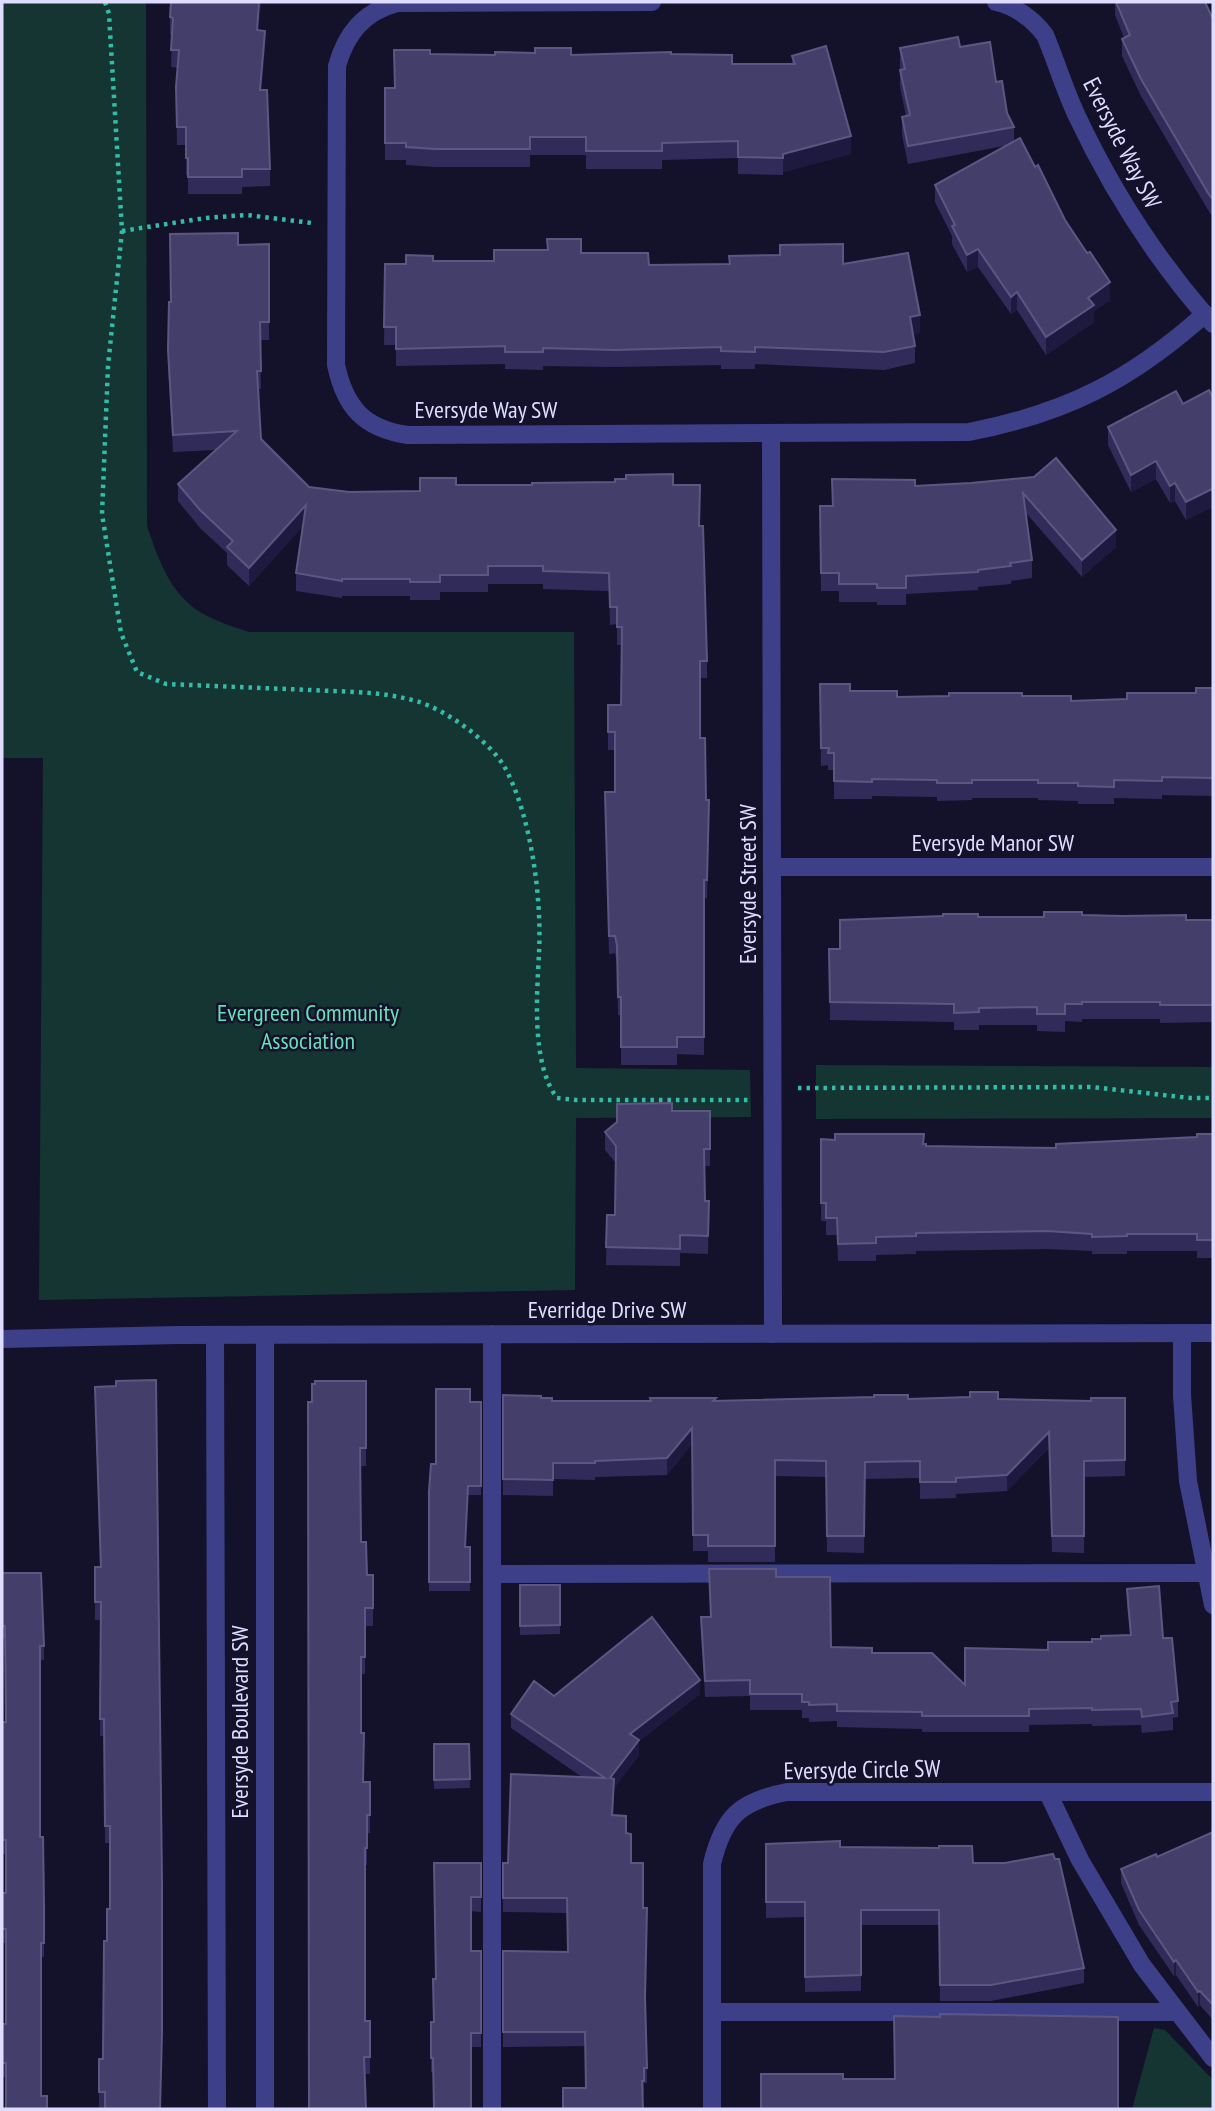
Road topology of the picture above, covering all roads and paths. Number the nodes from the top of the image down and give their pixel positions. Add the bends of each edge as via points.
1 (105, 2) edge
2 (652, 2) edge
3 (996, 2) edge
4 (1021, 6) edge
5 (337, 222) junction
6 (122, 231) junction
7 (1209, 319) edge
8 (771, 434) junction
9 (772, 867) junction
10 (1213, 867) edge
11 (774, 1093) junction
12 (1213, 1098) edge
13 (1182, 1333) junction
14 (1213, 1333) edge
15 (492, 1334) junction
16 (773, 1334) junction
17 (215, 1335) junction
18 (265, 1335) junction
19 (2, 1339) edge
20 (1206, 1573) junction
21 (492, 1574) junction
22 (1213, 1605) edge
23 (1213, 1792) edge
24 (1048, 1793) junction
25 (712, 2012) junction
26 (1176, 2012) junction
27 (1213, 2058) edge
28 (217, 2109) edge
29 (265, 2109) edge
30 (492, 2109) edge
31 (712, 2109) edge

1 - 6 path
2 - 5 street, Eversyde Way SW via 397,3 373,12 349,34 337,66
3 - 4 street, Eversyde Way SW
4 - 7 street, Eversyde Way SW via 1045,35 1075,113 1117,195 1145,239
5 - 6 path via 290,222 247,215
5 - 8 street, Eversyde Way SW via 336,365 349,403 364,420 380,428 408,435
6 - 11 path via 108,366 102,514 121,633 137,672 166,684 371,693 417,701 445,714 479,738 503,765 520,801 534,863 541,1062 557,1098 746,1100
7 - 8 street, Eversyde Way SW via 1117,381 1043,415 969,432
8 - 9 street, Eversyde Street SW
9 - 10 street, Eversyde Manor SW
9 - 11 street, Eversyde Street SW
11 - 12 path via 810,1087 1092,1087
11 - 16 street, Eversyde Street SW
13 - 14 street, Everridge Drive SW
13 - 16 street, Everridge Drive SW
13 - 20 street via 1188,1481
15 - 16 street, Everridge Drive SW
15 - 18 street, Everridge Drive SW
15 - 21 street
17 - 18 street, Everridge Drive SW
17 - 19 street, Everridge Drive SW
17 - 28 street, Eversyde Boulevard SW
18 - 29 street, Eversyde Boulevard SW
20 - 21 street
20 - 22 street
21 - 30 street
23 - 24 street, Eversyde Circle SW
24 - 25 street, Eversyde Circle SW via 787,1792 743,1806 726,1823 712,1864
24 - 26 street via 1080,1860 1142,1965
25 - 26 street
25 - 31 street, Eversyde Circle SW
26 - 27 street

